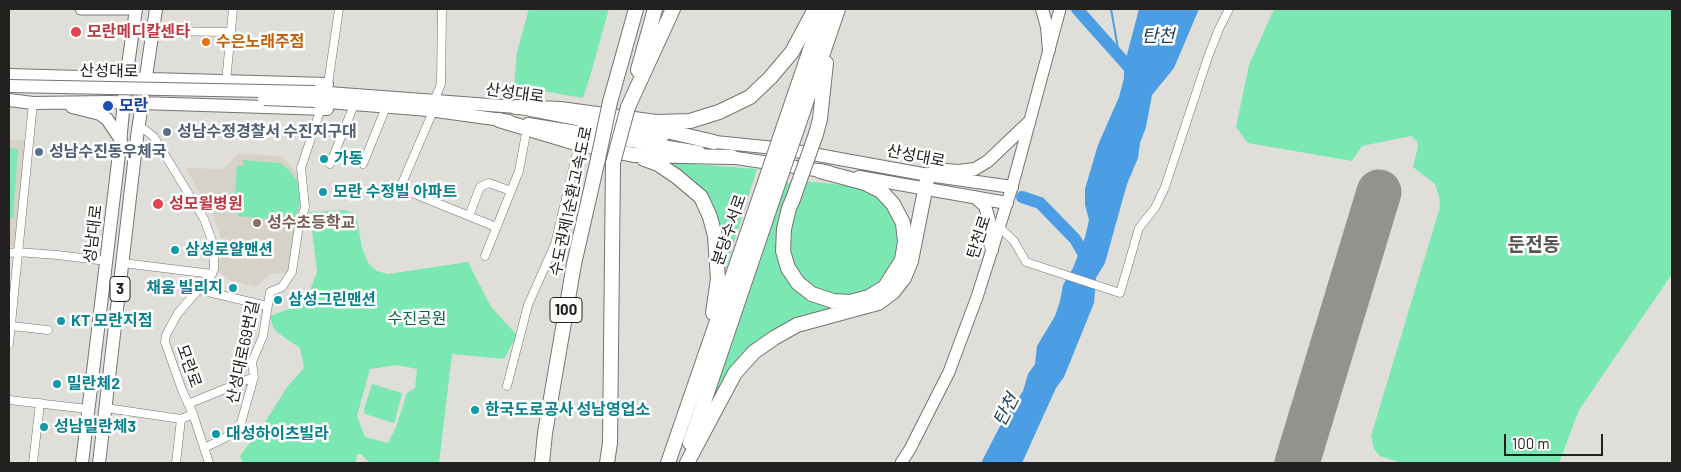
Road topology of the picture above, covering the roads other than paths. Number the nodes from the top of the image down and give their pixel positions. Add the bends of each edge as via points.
1 (81, 9) edge
2 (136, 9) edge
3 (156, 9) edge
4 (234, 9) edge
5 (339, 9) edge
6 (442, 9) edge
7 (636, 9) edge
8 (655, 9) edge
9 (673, 9) edge
10 (815, 9) edge
11 (824, 9) edge
12 (838, 9) edge
13 (1042, 9) edge
14 (1060, 9) edge
15 (1230, 9) edge
16 (153, 31) junction
17 (230, 32) junction
18 (830, 32) junction
19 (1049, 50) junction
20 (9, 75) edge
21 (126, 79) junction
22 (146, 80) junction
23 (226, 82) junction
24 (328, 84) junction
25 (9, 86) edge
26 (9, 91) edge
27 (9, 100) edge
28 (317, 100) junction
29 (434, 101) junction
30 (62, 102) junction
31 (124, 102) junction
32 (33, 103) junction
33 (516, 107) junction
34 (628, 107) junction
35 (352, 110) junction
36 (384, 112) junction
37 (140, 114) junction
38 (431, 116) junction
39 (610, 117) junction
40 (499, 120) junction
41 (1029, 122) junction
42 (527, 128) junction
43 (789, 131) junction
44 (121, 140) junction
45 (714, 142) junction
46 (580, 144) junction
47 (634, 155) junction
48 (732, 158) junction
49 (330, 164) dead end
50 (363, 164) dead end
51 (897, 169) junction
52 (820, 171) junction
53 (926, 182) junction
54 (771, 183) junction
55 (1012, 187) junction
56 (511, 191) junction
57 (975, 197) junction
58 (1007, 203) junction
59 (469, 216) junction
60 (496, 227) junction
61 (999, 227) junction
62 (992, 250) junction
63 (18, 252) junction
64 (9, 253) edge
65 (485, 256) dead end
66 (107, 261) junction
67 (123, 263) junction
68 (212, 274) junction
69 (200, 290) junction
70 (267, 306) junction
71 (11, 326) junction
72 (48, 330) dead end
73 (9, 344) edge
74 (708, 348) junction
75 (254, 377) junction
76 (507, 386) dead end
77 (9, 400) edge
78 (40, 403) junction
79 (188, 404) junction
80 (106, 408) junction
81 (88, 409) junction
82 (193, 414) junction
83 (182, 419) junction
84 (204, 448) junction
85 (33, 463) edge
86 (82, 463) edge
87 (99, 463) edge
88 (176, 463) edge
89 (209, 463) edge
90 (542, 463) edge
91 (607, 463) edge
92 (668, 463) edge
93 (686, 463) edge
94 (900, 463) edge

1 - 2 main road
2 - 21 main road, 성남대로 / 3
3 - 16 main road, 성남대로
4 - 17 street
5 - 24 street
6 - 29 street via 441,84
7 - 90 highway, 수도권제1순환고속도로 / 100, bridge via 610,102 574,264
8 - 34 highway, 수도권제1순환고속도로
9 - 34 highway
10 - 39 highway via 792,52 750,96 719,112 690,121 656,122
11 - 43 highway, 분당수서로
12 - 18 highway, 분당수서로
13 - 19 main road
14 - 19 main road, 탄천로
15 - 61 street via 1208,57 1165,187 1155,208 1139,228 1120,293 1026,262 1014,241
16 - 17 street
16 - 22 main road, 성남대로
17 - 23 street
18 - 43 highway, 분당수서로
18 - 52 highway, bridge via 820,119 789,208 784,229 784,251 788,268 798,283 812,294 833,301 850,302 870,296 885,287 902,260 905,242 903,223 893,204 881,191 865,183
19 - 41 main road, 탄천로
20 - 21 main road
21 - 22 main road
21 - 31 main road, 성남대로 / 3
22 - 23 main road
22 - 37 main road, 성남대로
23 - 24 main road
24 - 29 main road
25 - 28 main road, 산성대로, bridge
26 - 28 main road, 산성대로, bridge
27 - 32 main road
28 - 29 main road, 산성대로
28 - 35 main road
28 - 37 main road
28 - 40 main road, 산성대로
28 - 70 street, 산성대로69번길 via 301,168 306,207 298,232 292,272 282,287 270,292
29 - 33 main road, 산성대로
30 - 31 main road
30 - 32 main road
30 - 44 main road via 100,114
31 - 37 main road
31 - 44 main road, 성남대로 / 3
32 - 63 street
33 - 39 highway via 560,109
33 - 45 main road, 산성대로 via 668,137
34 - 91 highway, 수도권제1순환고속도로, bridge via 613,163 610,443
35 - 36 main road
35 - 49 street
36 - 38 main road
36 - 50 street
37 - 67 main road, 성남대로 / 3
37 - 68 street via 204,219 214,246
38 - 40 main road
38 - 59 street via 400,188
39 - 45 highway
40 - 42 highway
40 - 48 main road, 산성대로
41 - 51 main road via 988,161 975,169
41 - 55 main road, 탄천로
42 - 46 highway
42 - 56 street via 519,171
43 - 54 highway, 분당수서로, bridge
44 - 66 main road, 성남대로 / 3
45 - 51 main road, 산성대로 via 785,149
46 - 47 highway
46 - 76 street via 555,244 528,305
47 - 48 highway
47 - 74 highway via 658,164 676,176 700,197 710,217 715,236 718,279
48 - 52 main road, 산성대로
51 - 53 main road, 산성대로
52 - 53 main road, 산성대로
53 - 55 main road, 산성대로
53 - 57 main road, 산성대로
53 - 93 highway via 911,261 893,292 878,303 796,325 754,352 735,373
54 - 74 highway, 분당수서로
54 - 93 highway, 분당수서로
55 - 58 main road, 탄천로
56 - 59 street via 489,182 480,186
56 - 60 street
57 - 58 main road, 산성대로
57 - 62 main road via 985,206
58 - 61 main road, 탄천로
59 - 60 street
60 - 65 street
61 - 62 main road, 탄천로
62 - 94 main road, 탄천로 via 949,372
63 - 64 street
63 - 66 street
63 - 71 street
66 - 81 main road, 성남대로 / 3
67 - 68 street
67 - 80 main road, 성남대로 / 3
68 - 69 street, 모란로
69 - 70 street
69 - 79 street, 모란로 via 178,313 166,335 166,348
70 - 75 street, 산성대로69번길 via 264,336 252,362
71 - 72 street
71 - 73 street
74 - 92 highway, 분당수서로
75 - 79 street, 모란로
75 - 84 street, 산성대로69번길 via 241,423 226,438
77 - 78 street
78 - 81 street
78 - 85 street
79 - 82 street, 모란로
80 - 83 street
80 - 87 main road, 성남대로 / 3
81 - 86 main road, 성남대로 / 3
82 - 83 street
82 - 84 street, 모란로
83 - 88 street
84 - 89 street, 모란로

